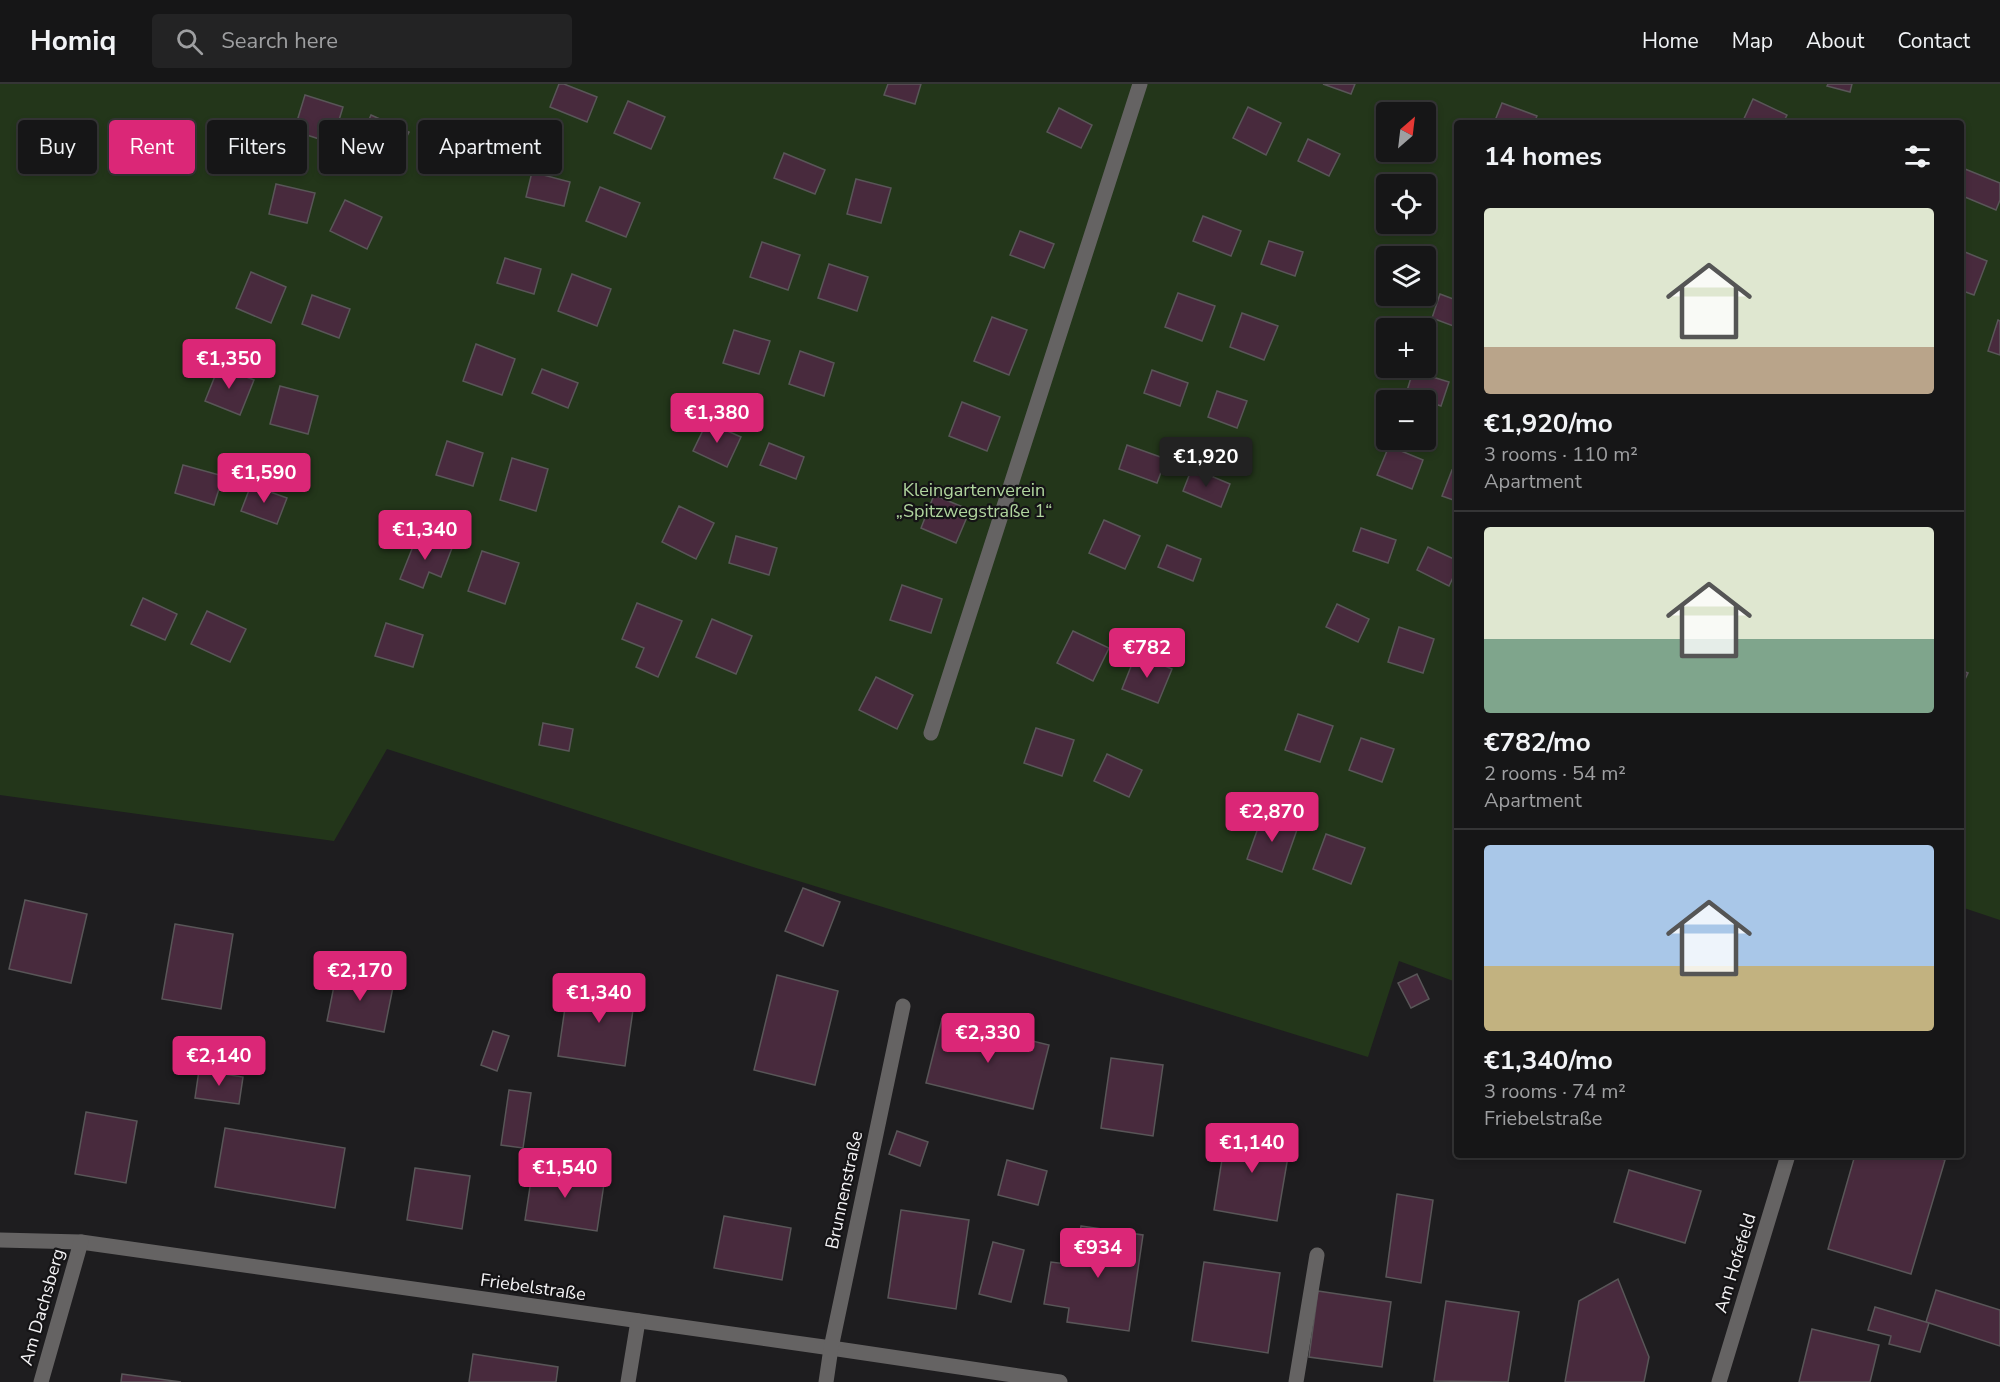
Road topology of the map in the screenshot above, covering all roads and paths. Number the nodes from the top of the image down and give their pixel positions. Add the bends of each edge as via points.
1 (1140, 84) edge
2 (931, 733) dead end
3 (903, 1006) dead end
4 (1787, 1158) edge
5 (0, 1240) edge
6 (81, 1242) junction
7 (1317, 1255) dead end
8 (638, 1321) junction
9 (831, 1348) junction
10 (41, 1382) edge
11 (627, 1382) edge
12 (826, 1382) edge
13 (1060, 1382) edge
14 (1296, 1382) edge
15 (1719, 1382) edge

1 - 2 street
3 - 9 street, Brunnenstraße
4 - 15 street, Am Hofefeld
5 - 6 street, Friebelstraße
6 - 8 street, Friebelstraße
6 - 10 street, Am Dachsberg
7 - 14 street
8 - 9 street, Friebelstraße
8 - 11 street
9 - 12 street, Brunnenstraße
9 - 13 street, Friebelstraße

